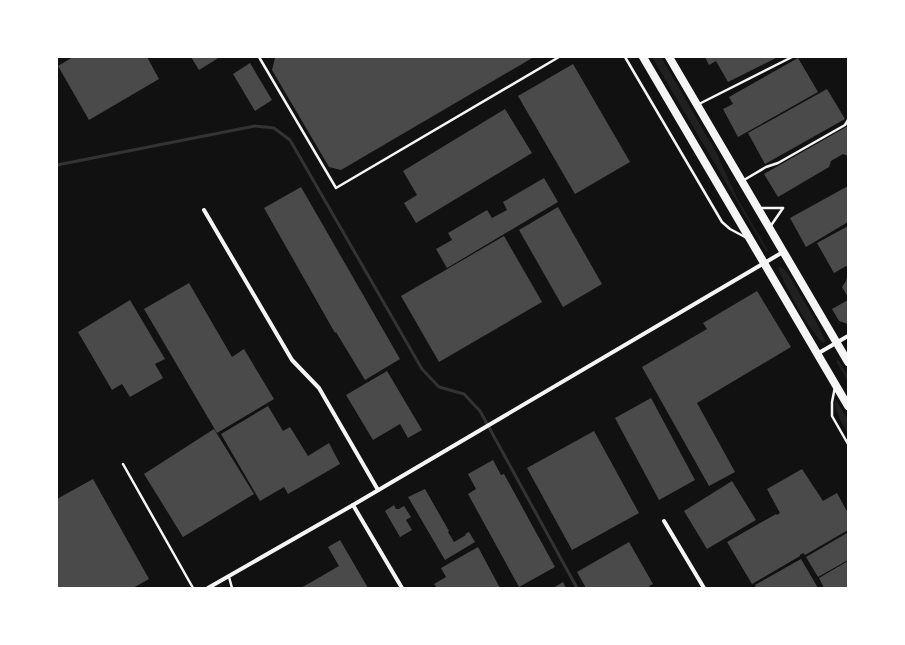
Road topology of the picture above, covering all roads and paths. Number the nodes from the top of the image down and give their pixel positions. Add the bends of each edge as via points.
1 (259, 57) edge
2 (559, 57) edge
3 (625, 57) edge
4 (643, 57) edge
5 (669, 57) edge
6 (792, 57) edge
7 (697, 105) junction
8 (848, 120) edge
9 (742, 182) junction
10 (757, 208) junction
11 (204, 210) dead end
12 (769, 228) junction
13 (749, 239) junction
14 (783, 252) junction
15 (764, 264) junction
16 (848, 336) edge
17 (837, 343) junction
18 (817, 354) junction
19 (848, 362) edge
20 (835, 385) junction
21 (848, 406) edge
22 (848, 444) edge
23 (123, 464) dead end
24 (378, 490) junction
25 (353, 505) junction
26 (664, 521) dead end
27 (229, 576) junction
28 (193, 588) edge
29 (208, 588) edge
30 (232, 588) edge
31 (402, 588) edge
32 (704, 588) edge

1 - 2 lane via 336,188
3 - 13 lane via 722,222
4 - 13 main road
5 - 7 main road
6 - 7 lane
7 - 9 main road
8 - 9 lane via 845,125
9 - 10 main road
10 - 12 main road
10 - 12 lane via 783,208
11 - 24 street via 292,360 319,388
12 - 14 main road
13 - 15 main road
14 - 15 street
14 - 17 main road
15 - 18 main road
15 - 24 street
16 - 17 street
17 - 18 street
17 - 19 main road
18 - 20 main road
20 - 21 main road
20 - 22 lane via 832,416
23 - 28 lane
24 - 25 street
25 - 27 street
25 - 31 street
26 - 32 street
27 - 29 street
27 - 30 lane

